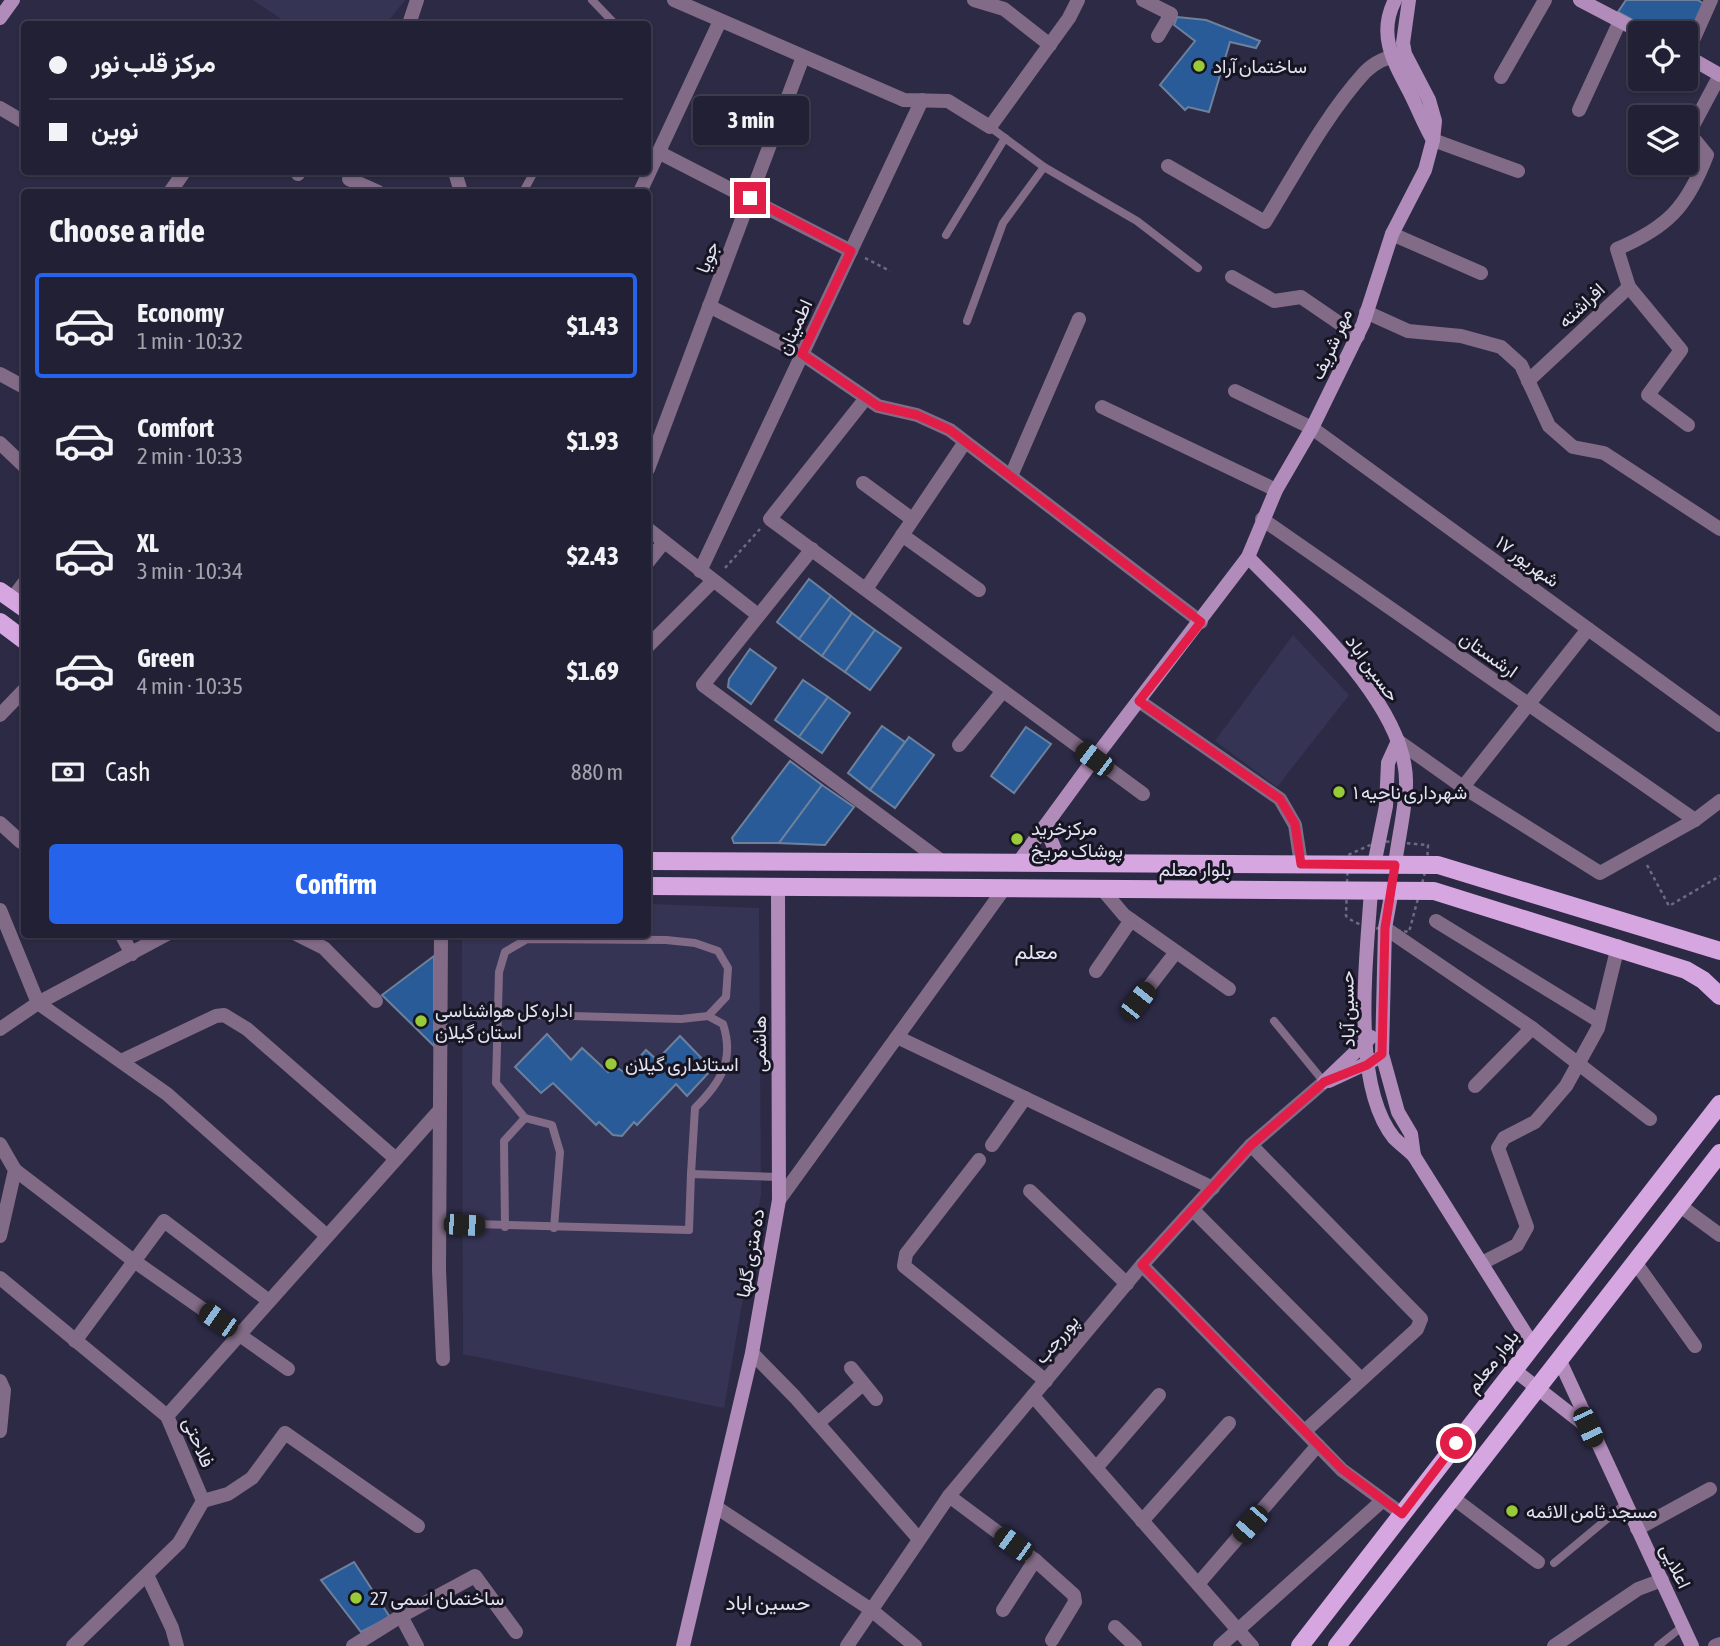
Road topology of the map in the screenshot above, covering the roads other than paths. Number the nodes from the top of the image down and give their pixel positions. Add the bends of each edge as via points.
1 (13, 0) edge
2 (417, 0) edge
3 (592, 0) edge
4 (674, 0) edge
5 (974, 0) edge
6 (1077, 0) edge
7 (1143, 0) edge
8 (1395, 0) edge
9 (1409, 0) edge
10 (1545, 0) edge
11 (1580, 0) edge
12 (1711, 0) edge
13 (0, 18) edge
14 (410, 21) edge
15 (612, 21) edge
16 (720, 21) junction
17 (1620, 21) junction
18 (1628, 25) edge
19 (1698, 29) edge
20 (1158, 36) dead end
21 (1050, 45) junction
22 (1397, 55) junction
23 (803, 57) junction
24 (1698, 62) edge
25 (1720, 75) edge
26 (1501, 77) dead end
27 (922, 100) junction
28 (0, 108) edge
29 (1579, 110) dead end
30 (21, 120) edge
31 (990, 127) junction
32 (1005, 138) junction
33 (1433, 140) junction
34 (660, 153) junction
35 (1168, 166) dead end
36 (1044, 167) junction
37 (651, 171) edge
38 (1518, 171) dead end
39 (351, 175) edge
40 (371, 189) edge
41 (750, 198) junction
42 (1392, 234) junction
43 (946, 235) dead end
44 (851, 251) junction
45 (1198, 268) dead end
46 (1481, 273) dead end
47 (1232, 277) dead end
48 (1629, 287) junction
49 (709, 306) junction
50 (1366, 312) junction
51 (1079, 319) dead end
52 (967, 321) dead end
53 (1358, 336) junction
54 (802, 354) junction
55 (0, 374) edge
56 (1528, 382) junction
57 (21, 385) edge
58 (1235, 391) dead end
59 (866, 398) junction
60 (1102, 407) dead end
61 (1688, 425) dead end
62 (1312, 428) junction
63 (965, 442) junction
64 (0, 443) edge
65 (651, 462) edge
66 (21, 463) edge
67 (1011, 476) junction
68 (863, 482) dead end
69 (1276, 489) junction
70 (912, 519) junction
71 (1262, 519) junction
72 (1720, 529) edge
73 (651, 531) edge
74 (902, 535) junction
75 (664, 542) junction
76 (812, 549) junction
77 (651, 558) edge
78 (1248, 558) junction
79 (700, 571) junction
80 (713, 580) junction
81 (866, 589) junction
82 (979, 590) dead end
83 (758, 615) junction
84 (0, 622) edge
85 (1201, 622) junction
86 (1588, 629) junction
87 (21, 638) edge
88 (651, 643) edge
89 (1003, 691) junction
90 (21, 693) edge
91 (1139, 701) junction
92 (1529, 705) junction
93 (0, 715) edge
94 (1720, 725) edge
95 (1398, 741) junction
96 (959, 745) dead end
97 (1094, 759) junction
98 (1463, 787) junction
99 (1143, 794) dead end
100 (1720, 801) edge
101 (1695, 820) junction
102 (0, 823) edge
103 (1045, 826) junction
104 (21, 842) dead end
105 (651, 861) edge
106 (944, 863) junction
107 (1018, 863) junction
108 (1073, 863) junction
109 (1301, 864) junction
110 (1374, 865) junction
111 (1395, 865) junction
112 (651, 887) edge
113 (778, 888) junction
114 (1004, 889) junction
115 (1101, 889) junction
116 (1371, 890) junction
117 (1392, 890) junction
118 (0, 910) edge
119 (1132, 920) junction
120 (1436, 921) dead end
121 (1385, 928) junction
122 (123, 938) edge
123 (160, 938) edge
124 (304, 938) edge
125 (440, 938) edge
126 (1618, 946) junction
127 (1720, 951) edge
128 (1176, 952) junction
129 (132, 954) junction
130 (1096, 971) dead end
131 (1229, 989) dead end
132 (1720, 996) edge
133 (376, 1001) dead end
134 (1138, 1001) dead end
135 (38, 1003) junction
136 (498, 1014) junction
137 (708, 1016) junction
138 (1275, 1021) dead end
139 (1600, 1021) junction
140 (1532, 1028) junction
141 (0, 1029) edge
142 (1382, 1034) junction
143 (897, 1037) junction
144 (1366, 1039) junction
145 (1382, 1054) junction
146 (121, 1061) junction
147 (1579, 1062) junction
148 (1367, 1065) junction
149 (1324, 1082) junction
150 (1475, 1086) dead end
151 (1024, 1098) junction
152 (1720, 1104) edge
153 (439, 1111) junction
154 (525, 1118) junction
155 (1650, 1119) dead end
156 (0, 1144) edge
157 (992, 1144) dead end
158 (1251, 1145) junction
159 (1720, 1153) edge
160 (1414, 1156) junction
161 (396, 1159) junction
162 (979, 1160) dead end
163 (15, 1170) junction
164 (691, 1174) junction
165 (779, 1177) junction
166 (1213, 1188) junction
167 (1030, 1191) dead end
168 (779, 1200) junction
169 (1679, 1205) junction
170 (1194, 1211) junction
171 (439, 1223) junction
172 (505, 1227) junction
173 (554, 1228) junction
174 (1720, 1235) edge
175 (0, 1236) edge
176 (327, 1236) junction
177 (134, 1261) junction
178 (1635, 1262) junction
179 (1482, 1263) junction
180 (1142, 1265) junction
181 (0, 1278) edge
182 (1127, 1284) junction
183 (269, 1301) junction
184 (239, 1335) junction
185 (75, 1341) junction
186 (1532, 1344) junction
187 (1695, 1346) dead end
188 (752, 1353) junction
189 (443, 1359) dead end
190 (1559, 1359) junction
191 (851, 1368) dead end
192 (288, 1369) dead end
193 (1513, 1369) junction
194 (1361, 1379) junction
195 (0, 1381) edge
196 (1045, 1381) junction
197 (863, 1384) junction
198 (1537, 1388) junction
199 (1159, 1395) dead end
200 (1033, 1396) junction
201 (876, 1399) dead end
202 (167, 1416) junction
203 (818, 1423) junction
204 (1229, 1423) dead end
205 (1588, 1427) junction
206 (0, 1431) edge
207 (1305, 1431) junction
208 (1318, 1445) junction
209 (1096, 1468) junction
210 (1710, 1489) dead end
211 (949, 1496) junction
212 (1452, 1497) junction
213 (203, 1501) junction
214 (1382, 1501) junction
215 (1625, 1504) junction
216 (716, 1507) junction
217 (1402, 1514) junction
218 (1142, 1521) junction
219 (418, 1527) dead end
220 (1637, 1529) junction
221 (918, 1538) junction
222 (1035, 1560) junction
223 (1538, 1562) dead end
224 (1554, 1563) dead end
225 (147, 1575) junction
226 (1662, 1580) junction
227 (1198, 1584) junction
228 (870, 1609) junction
229 (1003, 1610) dead end
230 (401, 1616) junction
231 (1683, 1626) junction
232 (1115, 1628) dead end
233 (1238, 1630) junction
234 (516, 1632) dead end
235 (1052, 1640) dead end
236 (80, 1644) edge
237 (685, 1645) edge
238 (177, 1646) edge
239 (353, 1646) edge
240 (417, 1646) edge
241 (847, 1646) edge
242 (915, 1646) edge
243 (1135, 1646) edge
244 (1220, 1646) edge
245 (1252, 1646) edge
246 (1300, 1646) edge
247 (1336, 1646) edge
248 (1554, 1646) edge
249 (1658, 1646) edge
250 (1692, 1646) edge

1 - 13 street
2 - 14 street
3 - 15 lane
4 - 16 street
5 - 21 street via 1004,9
6 - 21 street
7 - 20 street via 1171,14
8 - 22 street, مهر شریف via 1386,38
9 - 22 street, مهر شریف
10 - 26 street
11 - 17 street
12 - 19 street
16 - 23 street
16 - 34 street
17 - 18 street
17 - 29 street
21 - 31 street
22 - 33 street, مهر شریف via 1429,100 1435,121
22 - 35 street via 1366,71 1265,222
23 - 27 street via 904,100
23 - 41 street, جویا
24 - 25 street
25 - 48 street, افراشته via 1689,133 1707,155 1684,202 1660,229 1617,249
27 - 31 street via 948,100
27 - 44 street, اطمینان
28 - 30 street
31 - 32 lane
32 - 36 lane
32 - 43 lane
33 - 38 street
33 - 42 street, مهر شریف via 1424,170
34 - 37 street
34 - 41 street
36 - 45 lane via 1137,221
36 - 52 lane via 1003,223
39 - 40 street via 349,179
41 - 44 street
41 - 49 street, جویا
42 - 46 street
42 - 50 street, مهر شریف
44 - 54 street, اطمینان
47 - 53 street via 1274,301 1301,297
48 - 56 street, افراشته
48 - 61 street via 1681,350 1648,395
49 - 54 street
49 - 65 street, جویا
50 - 53 street, مهر شریف
50 - 56 street via 1408,331 1461,336 1501,347 1521,365
51 - 67 street
53 - 62 street, مهر شریف
54 - 59 street
54 - 79 street, اطمینان
55 - 57 street
56 - 72 street via 1549,426 1573,447 1604,453
58 - 62 street, ۱۷ شهریور
59 - 63 street via 878,406 917,415
59 - 76 street via 770,519
60 - 69 street
62 - 69 street, مهر شریف
62 - 86 street, ۱۷ شهریور
63 - 67 street
63 - 70 street
64 - 66 street
67 - 85 street
68 - 70 street
69 - 71 street, مهر شریف
70 - 74 street
71 - 78 street, مهر شریف
71 - 92 street, ارشستان
73 - 75 street
74 - 81 street
74 - 82 street
75 - 77 street
75 - 79 street
76 - 81 street
76 - 83 street
78 - 85 street, مهر شریف
78 - 95 street, حسین اباد via 1328,638 1379,703
79 - 80 street
80 - 83 street
80 - 88 street
81 - 89 street
83 - 106 street via 703,685
84 - 87 main road
85 - 91 street, مهر شریف
86 - 92 street
86 - 94 street, ۱۷ شهریور
89 - 96 street
89 - 97 street
90 - 93 street
91 - 97 street, مهر شریف
91 - 109 street via 1280,799 1295,824
92 - 98 street
92 - 101 street, ارشستان
95 - 98 street
95 - 110 street via 1388,763 1386,806
95 - 111 street, حسین اباد via 1406,783
97 - 99 street
97 - 103 street, مهر شریف
98 - 101 street via 1600,873
100 - 101 street
102 - 104 street
103 - 107 street, مهر شریف
103 - 108 street via 1056,852
105 - 106 main road, بلوار معلم
106 - 107 main road, بلوار معلم
107 - 108 main road, بلوار معلم
107 - 114 main road
108 - 109 main road, بلوار معلم
109 - 110 main road, بلوار معلم
110 - 111 main road, بلوار معلم
110 - 116 main road
111 - 117 main road
111 - 127 main road, بلوار معلم via 1438,865
112 - 113 main road, بلوار معلم
113 - 114 main road, بلوار معلم
113 - 165 street, هاشمی
114 - 115 main road, بلوار معلم
114 - 143 street, ده متری گلها
115 - 116 main road, بلوار معلم
115 - 119 street
116 - 117 main road, بلوار معلم
116 - 144 street, حسین آباد via 1364,983
117 - 121 street, حسین آباد
117 - 126 main road, بلوار معلم via 1434,891
118 - 135 street
119 - 128 street
119 - 130 street
120 - 139 street
121 - 140 street
121 - 142 street, حسین آباد
122 - 129 street
123 - 129 street
124 - 133 street via 324,948
125 - 153 street
126 - 132 main road, بلوار معلم via 1686,970
126 - 139 street
128 - 131 street
128 - 134 street
129 - 135 street
135 - 141 street
135 - 146 street
136 - 137 lane
136 - 137 lane via 499,972 505,953 527,939 666,940 718,951 728,968 726,998
136 - 154 lane via 496,1083
137 - 164 lane via 723,1024 727,1035 725,1071 718,1086 695,1108
138 - 149 lane
139 - 147 street
140 - 147 street
140 - 150 street
142 - 144 street, پوررجب
142 - 145 street, حسین آباد
143 - 151 street
143 - 168 street, ده متری گلها
144 - 148 street, حسین آباد
144 - 149 street, پوررجب
145 - 148 street, پوررجب
145 - 160 street, حسین آباد
146 - 161 street via 224,1015 247,1029
146 - 176 street via 167,1094
147 - 155 street
147 - 179 street via 1566,1086 1535,1122 1504,1138 1498,1148 1527,1227 1517,1245
148 - 149 street, پوررجب
148 - 160 street, حسین آباد via 1393,1137
149 - 158 street, پوررجب
151 - 157 street
151 - 166 street
152 - 186 main road, بلوار معلم
153 - 161 street
153 - 171 street
154 - 172 lane via 504,1141
154 - 173 lane via 552,1125 560,1152
156 - 163 street
158 - 166 street, پوررجب
158 - 194 street via 1421,1319 1417,1329
159 - 169 main road
160 - 179 street, حسین آباد
161 - 176 street
162 - 196 street via 906,1254 904,1266
163 - 175 street
163 - 177 street
164 - 165 lane
164 - 173 lane via 689,1230
165 - 168 street, هاشمی
166 - 170 street, پوررجب
167 - 182 street
168 - 188 street, ده متری گلها
169 - 174 street
169 - 178 main road
170 - 180 street, پوررجب
170 - 194 street
171 - 172 lane
171 - 189 street
172 - 173 lane
176 - 183 street
177 - 183 street via 159,1226 168,1221
177 - 184 street
177 - 185 street
178 - 187 street
178 - 190 main road
179 - 186 street, حسین آباد
180 - 182 street, پوررجب
180 - 207 street
181 - 185 street, فلاحتی
182 - 196 street, پوررجب
183 - 184 street
184 - 192 street
184 - 202 street
185 - 202 street, فلاحتی
186 - 193 main road, بلوار معلم
188 - 203 street
188 - 216 street, ده متری گلها
190 - 198 main road
190 - 205 street, اعلایی
191 - 197 street
193 - 198 street
193 - 217 main road, بلوار معلم
194 - 207 street
195 - 206 street via 4,1390
196 - 200 street, پوررجب
197 - 201 street
197 - 203 street
198 - 205 street
198 - 212 main road
199 - 209 street
200 - 209 street
200 - 211 street, پوررجب
202 - 213 street, فلاحتی
203 - 221 street
204 - 218 street
205 - 215 street, اعلایی
207 - 208 street
208 - 214 street
208 - 227 street
209 - 218 street
210 - 220 street
211 - 221 street, پوررجب
211 - 222 street
212 - 223 street
212 - 247 main road
213 - 219 street via 228,1494 253,1478 285,1433
213 - 225 street via 179,1543
214 - 217 street
214 - 233 street
215 - 220 street, اعلایی
215 - 224 lane
216 - 228 street
216 - 237 street, ده متری گلها
217 - 246 main road, بلوار معلم
218 - 227 street
220 - 226 street, اعلایی
221 - 228 street, پوررجب
222 - 229 street
222 - 235 street via 1076,1599
225 - 236 street
225 - 238 street
226 - 231 street, اعلایی
226 - 248 street via 1638,1589
227 - 233 street
228 - 241 street, پوررجب
228 - 242 street
230 - 234 street via 475,1576
230 - 239 street
230 - 240 street
231 - 249 lane
231 - 250 street, اعلایی
232 - 243 street
233 - 244 street
233 - 245 street

